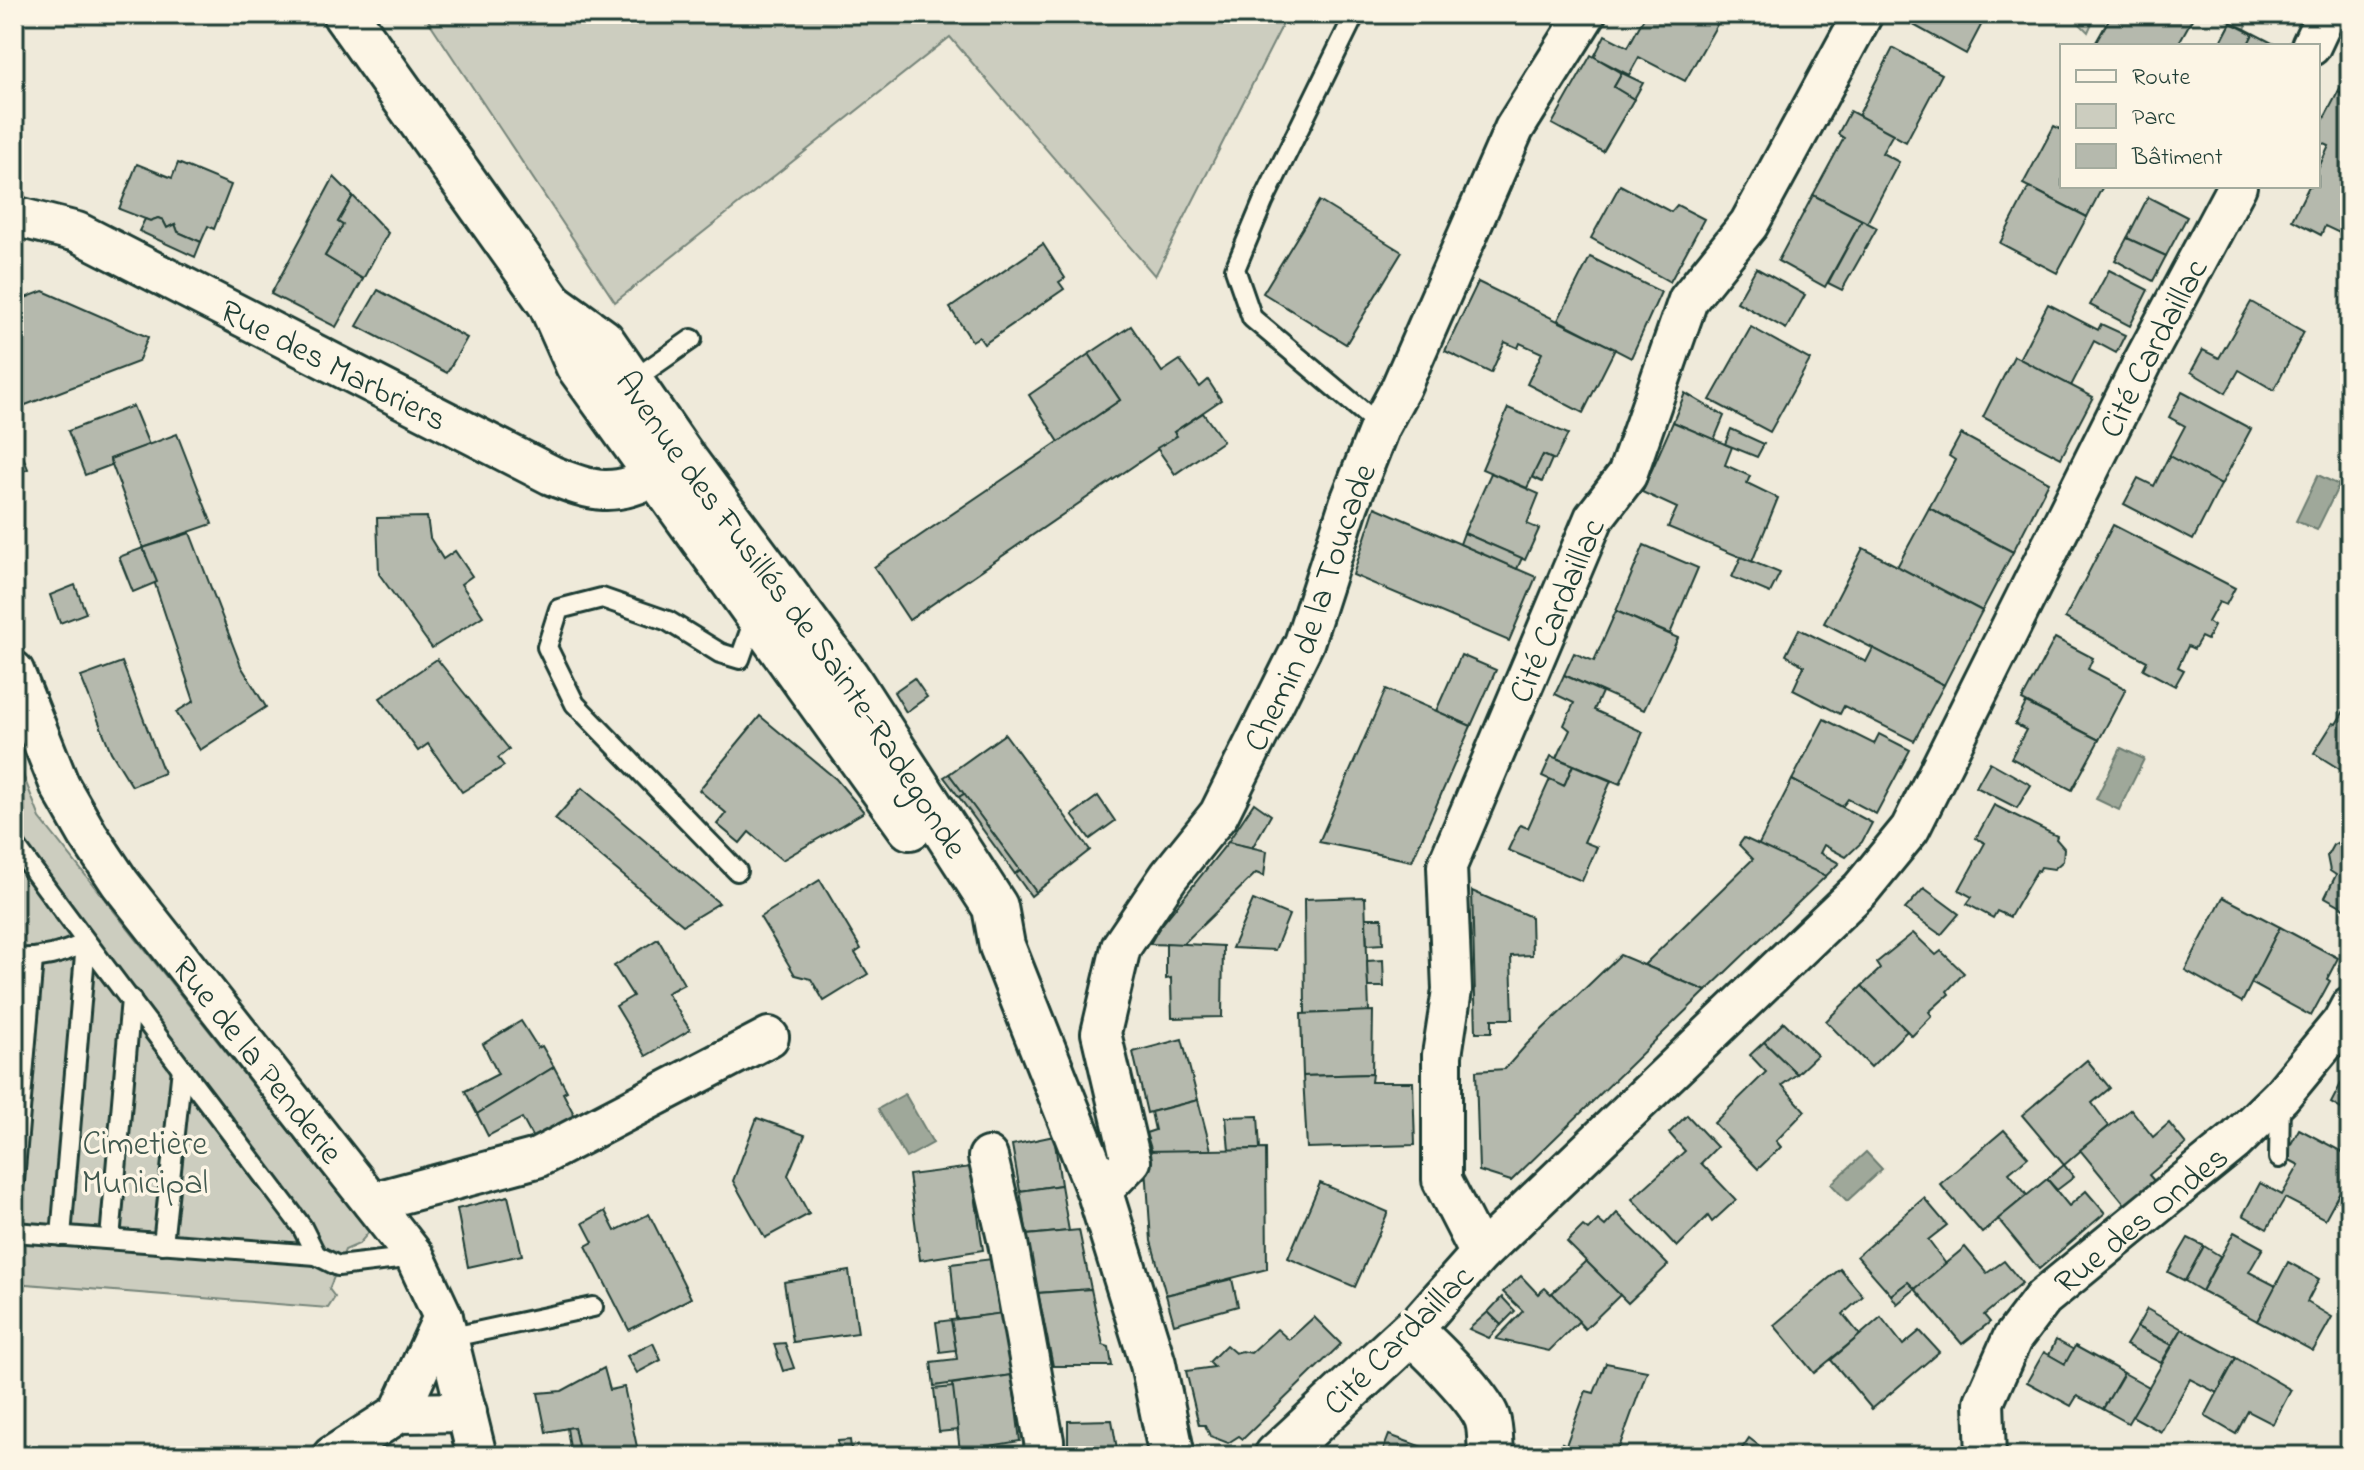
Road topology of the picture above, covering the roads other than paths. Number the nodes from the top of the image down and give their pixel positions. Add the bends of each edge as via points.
1 (345, 14) edge
2 (1355, 14) edge
3 (1586, 14) edge
4 (1863, 14) edge
5 (2326, 14) edge
6 (2312, 44) edge
7 (2236, 188) edge
8 (14, 216) edge
9 (692, 339) dead end
10 (627, 405) junction
11 (1380, 426) junction
12 (668, 464) junction
13 (765, 598) junction
14 (14, 671) edge
15 (14, 844) edge
16 (737, 871) dead end
17 (86, 943) junction
18 (23, 958) edge
19 (131, 999) junction
20 (2350, 1007) edge
21 (769, 1037) dead end
22 (182, 1068) junction
23 (2281, 1096) junction
24 (988, 1157) dead end
25 (2279, 1158) dead end
26 (14, 1181) edge
27 (1100, 1193) junction
28 (372, 1202) junction
29 (14, 1232) edge
30 (61, 1236) junction
31 (110, 1239) junction
32 (163, 1244) junction
33 (1480, 1254) junction
34 (316, 1255) junction
35 (415, 1257) junction
36 (593, 1307) dead end
37 (445, 1327) junction
38 (1411, 1332) junction
39 (467, 1412) junction
40 (399, 1413) junction
41 (332, 1456) edge
42 (477, 1456) edge
43 (1045, 1456) edge
44 (1172, 1456) edge
45 (1277, 1456) edge
46 (1491, 1456) edge
47 (1986, 1456) edge

1 - 10 street, Avenue des Fusillés de Sainte-Radegonde via 551,304 578,365
2 - 11 lane via 1235,269 1252,318
3 - 11 street, Chemin de la Toucade via 1514,129
4 - 33 street, Cité Cardaillac via 1749,224 1688,300 1627,475 1594,518 1447,866 1452,990 1442,1055 1442,1180
5 - 6 street
7 - 33 street, Cité Cardaillac via 1910,829 1861,889
8 - 12 street, Rue des Marbriers via 77,232 589,490 644,482
9 - 10 lane via 646,371
10 - 12 street, Avenue des Fusillés de Sainte-Radegonde
11 - 27 street, Chemin de la Toucade via 1304,643 1219,814 1121,947 1101,1033 1131,1161
12 - 13 street, Avenue des Fusillés de Sainte-Radegonde
13 - 16 lane via 740,659 720,653 668,621 602,598 559,609 547,647 575,704
13 - 27 street, Avenue des Fusillés de Sainte-Radegonde via 847,678 995,907 1002,946
14 - 28 street, Rue de la Penderie via 60,786 120,883
15 - 17 lane
17 - 18 lane via 60,954
17 - 19 lane
17 - 30 lane
18 - 26 lane
19 - 22 lane
19 - 31 lane
20 - 23 street, Rue des Ondes
21 - 28 street via 537,1158
22 - 32 lane
22 - 34 lane via 302,1227
23 - 25 lane
23 - 47 street, Rue des Ondes via 2235,1141 2043,1298 2012,1339 1984,1402
24 - 43 street
27 - 44 street, Avenue des Fusillés de Sainte-Radegonde via 1153,1364
28 - 35 street, Rue de la Penderie
29 - 30 lane
30 - 31 lane
31 - 32 lane
32 - 34 lane
33 - 38 street, Cité Cardaillac
34 - 35 lane via 338,1266
35 - 37 street, Rue de la Penderie
36 - 37 lane
37 - 39 street, Rue de la Penderie
37 - 40 street
38 - 45 street, Cité Cardaillac
38 - 46 street via 1480,1405 1488,1419
39 - 40 street
39 - 42 street, Rue de la Penderie
40 - 41 street

